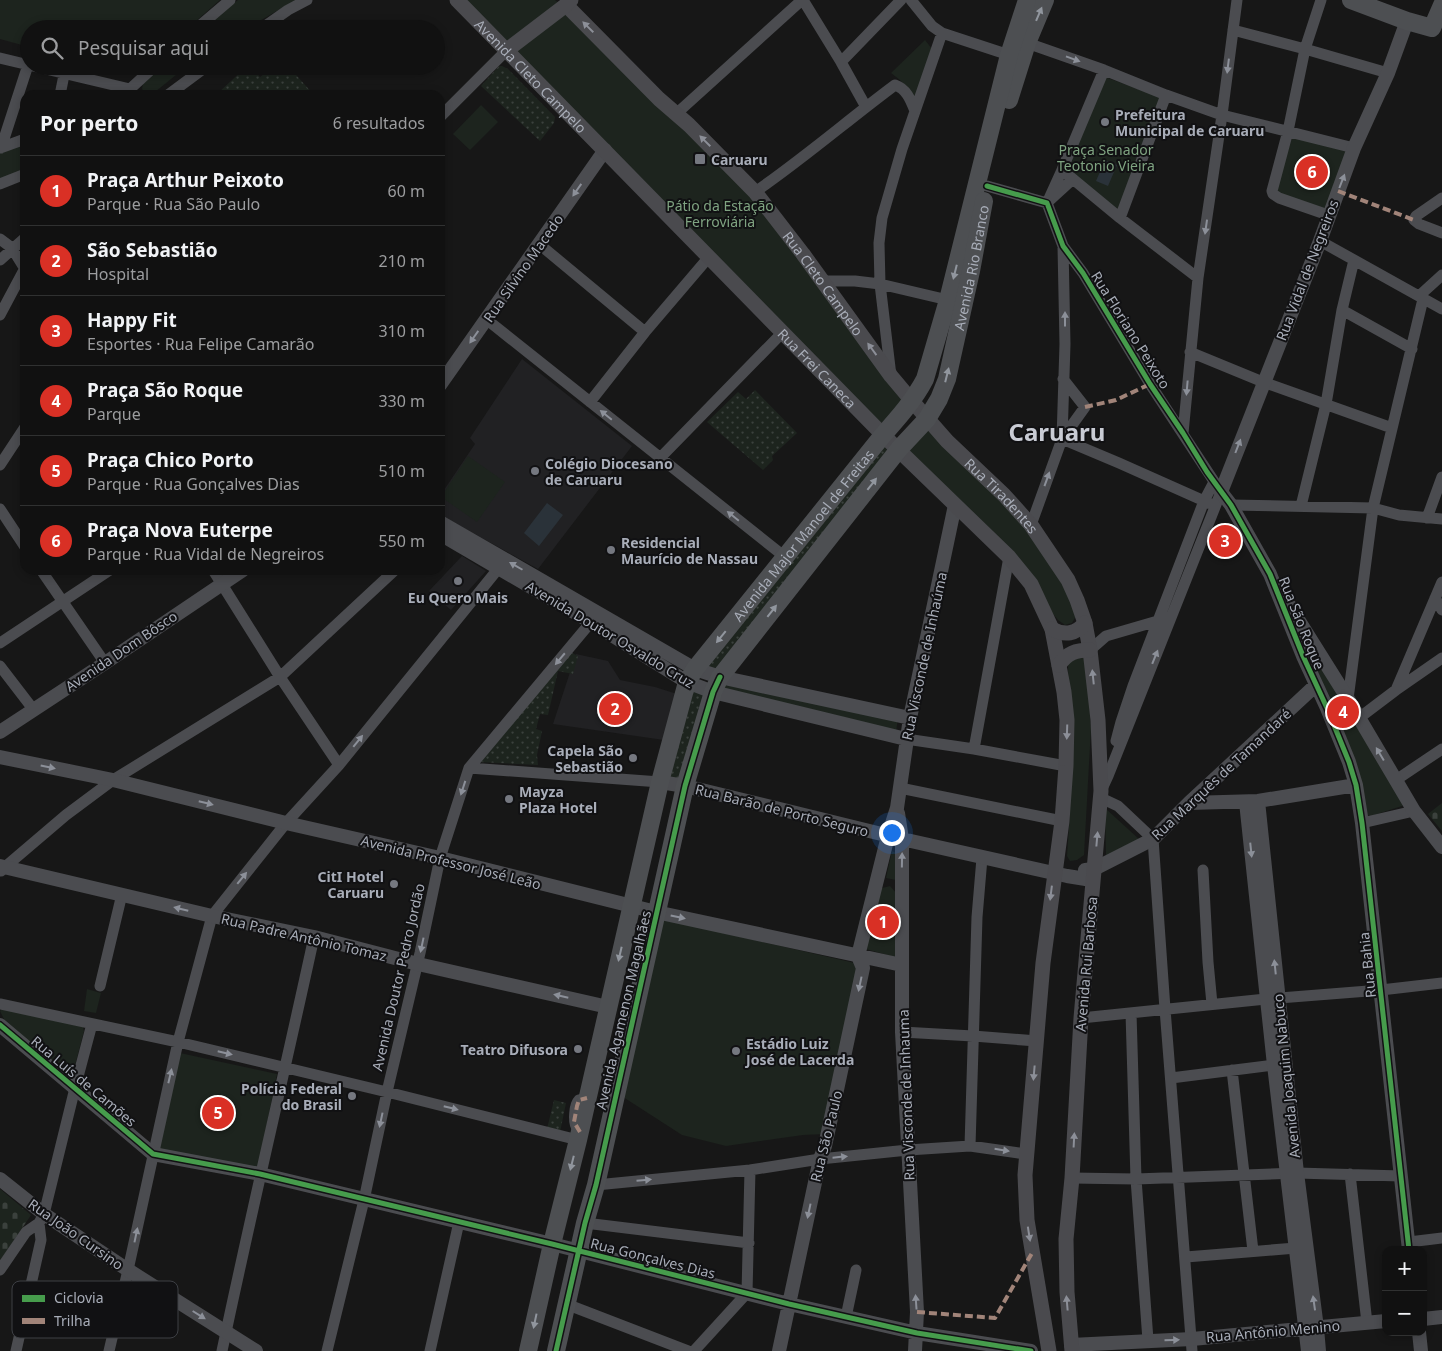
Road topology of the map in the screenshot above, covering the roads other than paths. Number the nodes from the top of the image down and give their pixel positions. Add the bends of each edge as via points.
1 (230, 0) edge
2 (306, 0) edge
3 (457, 0) edge
4 (803, 0) edge
5 (901, 0) edge
6 (911, 0) edge
7 (1027, 0) edge
8 (1045, 0) edge
9 (1237, 0) edge
10 (1321, 0) edge
11 (1351, 0) edge
12 (566, 2) edge
13 (1442, 5) edge
14 (207, 20) edge
15 (273, 20) edge
16 (1407, 21) junction
17 (1233, 30) junction
18 (1437, 30) edge
19 (942, 33) junction
20 (1027, 43) junction
21 (1305, 48) junction
22 (507, 50) junction
23 (1009, 55) junction
24 (0, 58) edge
25 (841, 62) junction
26 (20, 63) edge
27 (1104, 70) junction
28 (1388, 73) junction
29 (27, 75) edge
30 (64, 75) edge
31 (68, 75) edge
32 (147, 75) edge
33 (195, 75) edge
34 (21, 90) edge
35 (61, 90) edge
36 (125, 90) edge
37 (135, 90) edge
38 (175, 90) edge
39 (20, 93) edge
40 (1166, 96) junction
41 (866, 107) junction
42 (914, 111) junction
43 (445, 112) edge
44 (676, 114) junction
45 (1222, 115) junction
46 (1288, 131) junction
47 (20, 141) edge
48 (0, 148) edge
49 (1354, 148) junction
50 (605, 150) junction
51 (1062, 170) junction
52 (20, 176) edge
53 (1073, 179) junction
54 (0, 184) edge
55 (987, 186) junction
56 (755, 192) junction
57 (1442, 198) edge
58 (1046, 203) junction
59 (1328, 215) junction
60 (1120, 218) junction
61 (1442, 233) edge
62 (0, 240) edge
63 (1320, 241) junction
64 (20, 242) edge
65 (539, 244) junction
66 (1063, 246) junction
67 (12, 248) junction
68 (710, 257) junction
69 (0, 260) edge
70 (1354, 260) junction
71 (20, 261) edge
72 (1083, 273) junction
73 (1442, 275) edge
74 (20, 278) edge
75 (1198, 278) junction
76 (823, 281) junction
77 (1065, 283) junction
78 (880, 284) junction
79 (1421, 298) junction
80 (948, 300) junction
81 (1442, 309) edge
82 (1342, 310) junction
83 (0, 315) edge
84 (486, 319) junction
85 (645, 332) junction
86 (783, 332) junction
87 (1412, 349) junction
88 (1190, 352) junction
89 (891, 376) junction
90 (445, 378) edge
91 (1063, 379) junction
92 (1263, 382) junction
93 (590, 402) junction
94 (912, 402) junction
95 (1326, 404) junction
96 (927, 419) junction
97 (1392, 428) junction
98 (1183, 432) junction
99 (20, 434) edge
100 (883, 435) junction
101 (1062, 439) junction
102 (899, 449) junction
103 (660, 458) junction
104 (0, 464) edge
105 (1442, 477) edge
106 (1217, 487) junction
107 (1210, 503) junction
108 (955, 505) junction
109 (1231, 505) junction
110 (1302, 506) junction
111 (1373, 508) junction
112 (1, 511) edge
113 (1427, 518) junction
114 (1442, 520) edge
115 (445, 525) edge
116 (1031, 525) junction
117 (445, 537) edge
118 (20, 538) edge
119 (785, 557) junction
120 (1009, 557) junction
121 (498, 569) junction
122 (1270, 574) junction
123 (45, 575) edge
124 (102, 575) edge
125 (216, 575) edge
126 (235, 575) edge
127 (390, 575) edge
128 (1068, 580) joint
129 (1442, 582) edge
130 (222, 584) junction
131 (1434, 598) junction
132 (63, 601) junction
133 (1442, 610) edge
134 (1170, 619) junction
135 (1157, 621) junction
136 (592, 622) junction
137 (1085, 623) junction
138 (1052, 629) junction
139 (1106, 636) junction
140 (0, 643) edge
141 (1090, 650) junction
142 (1442, 658) edge
143 (105, 663) junction
144 (1325, 663) junction
145 (1059, 665) junction
146 (0, 666) edge
147 (1309, 670) junction
148 (691, 676) junction
149 (280, 677) junction
150 (716, 685) junction
151 (1316, 685) junction
152 (1396, 690) junction
153 (1348, 699) junction
154 (33, 710) junction
155 (910, 718) junction
156 (1359, 718) junction
157 (0, 732) edge
158 (906, 739) junction
159 (974, 749) junction
160 (1442, 749) edge
161 (0, 757) edge
162 (339, 765) junction
163 (1066, 766) junction
164 (1112, 767) junction
165 (469, 768) junction
166 (112, 780) junction
167 (1396, 780) junction
168 (660, 782) junction
169 (686, 786) junction
170 (1356, 786) junction
171 (900, 788) junction
172 (1101, 794) junction
173 (1252, 801) junction
174 (1189, 803) junction
175 (1414, 810) junction
176 (1062, 821) junction
177 (286, 823) junction
178 (1362, 823) junction
179 (895, 838) junction
180 (1154, 839) junction
181 (1442, 848) edge
182 (440, 858) junction
183 (982, 858) junction
184 (1055, 868) junction
185 (2, 869) edge
186 (1203, 870) dead end
187 (1093, 874) junction
188 (876, 884) junction
189 (901, 886) junction
190 (122, 894) junction
191 (631, 906) junction
192 (656, 912) junction
193 (212, 916) junction
194 (314, 937) junction
195 (858, 956) junction
196 (418, 964) junction
197 (902, 965) junction
198 (1442, 983) edge
199 (100, 986) dead end
200 (1381, 990) junction
201 (1272, 998) junction
202 (0, 1004) edge
203 (1212, 1004) junction
204 (608, 1007) junction
205 (1165, 1009) junction
206 (1131, 1013) junction
207 (1081, 1018) junction
208 (92, 1024) junction
209 (1, 1029) edge
210 (902, 1032) junction
211 (973, 1036) junction
212 (1037, 1041) junction
213 (178, 1042) junction
214 (1274, 1065) junction
215 (286, 1068) junction
216 (1232, 1070) junction
217 (1171, 1078) junction
218 (75, 1088) junction
219 (388, 1092) junction
220 (579, 1136) junction
221 (970, 1146) junction
222 (908, 1150) junction
223 (153, 1154) junction
224 (1026, 1154) junction
225 (820, 1159) junction
226 (750, 1170) junction
227 (1291, 1173) junction
228 (260, 1174) junction
229 (1350, 1174) junction
230 (1244, 1175) junction
231 (1402, 1176) junction
232 (1179, 1177) junction
233 (1072, 1178) junction
234 (0, 1179) edge
235 (1136, 1179) junction
236 (596, 1185) junction
237 (364, 1200) junction
238 (41, 1218) junction
239 (458, 1222) junction
240 (585, 1223) junction
241 (1442, 1238) edge
242 (749, 1243) junction
243 (552, 1244) junction
244 (1409, 1246) edge
245 (1296, 1248) junction
246 (579, 1251) junction
247 (1252, 1251) junction
248 (1186, 1257) junction
249 (0, 1270) edge
250 (128, 1270) junction
251 (856, 1270) dead end
252 (31, 1281) edge
253 (125, 1281) edge
254 (145, 1281) edge
255 (747, 1293) junction
256 (178, 1302) edge
257 (566, 1304) junction
258 (789, 1304) junction
259 (846, 1317) junction
260 (1442, 1317) edge
261 (1427, 1318) edge
262 (1382, 1321) edge
263 (1367, 1323) junction
264 (1312, 1328) junction
265 (226, 1332) junction
266 (917, 1333) junction
267 (1419, 1336) edge
268 (19, 1338) edge
269 (112, 1338) edge
270 (1148, 1340) junction
271 (1192, 1345) edge
272 (1072, 1348) edge
273 (16, 1351) edge
274 (109, 1351) edge
275 (222, 1351) edge
276 (256, 1351) edge
277 (328, 1351) edge
278 (430, 1351) edge
279 (528, 1351) edge
280 (556, 1351) edge
281 (688, 1351) edge
282 (694, 1351) edge
283 (779, 1351) edge
284 (915, 1351) edge
285 (1031, 1351) edge
286 (1048, 1351) edge
287 (1308, 1351) edge
288 (1319, 1351) edge
289 (1421, 1351) edge

1 - 14 street
2 - 15 street
3 - 22 main road, Avenida Cleto Campelo
4 - 25 street
4 - 44 street
5 - 25 street
6 - 19 street
7 - 23 main road, Avenida Rio Branco
20 -> 8 main road, Avenida Rio Branco
9 - 17 street
10 - 21 street
11 - 16 main road
12 - 22 main road
44 -> 12 main road, Rua Cleto Campelo
13 - 18 main road
16 - 18 main road
16 - 28 street, Rua Vidal de Negreiros
17 - 21 street
17 -> 45 street
19 - 23 street
19 - 42 street
20 - 23 street
20 -> 27 street
20 - 55 main road, Avenida Rio Branco via 995,145
21 - 28 street
21 - 46 street
22 - 43 street
22 - 50 main road, Avenida Cleto Campelo
23 -> 80 main road, Avenida Rio Branco
24 - 26 street
25 - 41 street
27 - 40 street
27 - 51 street
28 - 49 street, Rua Vidal de Negreiros
29 - 34 street
30 - 35 street
31 - 36 street
32 - 37 street
33 - 38 street
39 - 48 street
40 - 45 street
40 - 60 street
41 - 42 street via 895,85 910,98
41 - 56 street
42 - 78 street via 882,218
56 -> 44 main road, Rua Cleto Campelo
45 - 46 street
45 -> 75 street
46 - 49 street
46 - 59 street via 1273,194
47 - 48 street
59 -> 49 street, Rua Vidal de Negreiros
50 -> 65 street, Rua Silvino Macedo
50 - 68 main road, Rua Frei Caneca
51 - 53 street
51 - 58 street
52 - 54 street
53 - 58 street
53 - 60 street
55 - 58 street
96 -> 55 main road, Avenida Rio Branco via 947,379
56 - 76 main road, Rua Cleto Campelo
57 - 61 street via 1414,220
58 - 66 street, Rua Floriano Peixoto
59 - 63 street, Rua Vidal de Negreiros
60 - 75 street
62 - 67 street
63 - 70 street
63 - 92 street, Rua Vidal de Negreiros
64 - 67 street
65 - 84 street, Rua Silvino Macedo
65 - 85 street
66 - 72 street, Rua Floriano Peixoto
66 - 77 street
67 - 69 street
67 - 71 street
68 - 85 street
68 - 86 main road, Rua Frei Caneca
70 - 79 street
70 - 82 street
72 - 77 street
72 - 98 street, Rua Floriano Peixoto
73 - 79 street
74 - 83 street
75 - 88 street
76 - 78 street
89 -> 76 main road, Rua Cleto Campelo
91 -> 77 street
78 - 80 street
78 - 89 street
79 - 81 street
79 - 87 street
80 - 94 main road, Avenida Rio Branco via 925,379
82 - 87 street
82 - 95 street
84 -> 90 street, Rua Silvino Macedo
84 - 93 street
85 - 93 street
86 - 100 main road, Rua Frei Caneca
86 - 103 street
87 - 97 street
88 - 92 street
88 -> 98 street
89 - 94 main road, Rua Cleto Campelo
91 - 101 street
91 - 101 street via 1085,407
92 - 95 street
106 -> 92 street, Rua Vidal de Negreiros
103 -> 93 street
94 - 96 main road, Rua Tiradentes
94 - 100 main road, Avenida Major Manoel de Freitas
95 - 97 street
95 - 110 street
96 - 102 main road, Avenida Major Manoel de Freitas
96 - 116 main road, Rua Tiradentes
97 - 111 street
98 - 106 street, Rua Floriano Peixoto
99 - 104 street
100 - 102 main road, Rua Frei Caneca
100 - 119 main road, Avenida Major Manoel de Freitas
101 - 107 street
116 -> 101 street
102 - 108 main road, Rua Frei Caneca
150 -> 102 main road, Avenida Major Manoel de Freitas
119 -> 103 street
105 - 113 street
106 - 107 street
106 - 109 street, Rua São Roque
107 - 134 street
107 - 135 street
108 - 120 main road, Rua Frei Caneca
108 - 155 street, Rua Visconde de Inhaúma
109 - 110 street
109 - 122 street, Rua São Roque
110 - 111 street
111 - 113 street
111 - 153 street
112 - 118 street
113 - 114 street
148 -> 115 street, Avenida Doutor Osvaldo Cruz
116 - 128 main road, Rua Tiradentes
117 - 121 street, Avenida Doutor Osvaldo Cruz
119 -> 148 main road, Avenida Major Manoel de Freitas
120 - 138 main road, Rua Frei Caneca via 1031,584
120 - 159 street
121 - 136 street, Avenida Doutor Osvaldo Cruz
162 -> 121 street
122 - 144 street
122 - 147 street, Rua São Roque
123 - 132 street
124 - 132 street
125 - 130 street
126 - 130 street, Avenida Dom Bôsco
127 - 149 street
128 - 137 main road, Avenida Rui Barbosa
129 - 131 street
130 - 143 street, Avenida Dom Bôsco
130 - 149 street
131 - 133 street
131 - 152 street
132 - 140 street
132 - 143 street
134 - 135 street
164 -> 134 street
135 - 139 street
135 - 164 street via 1121,722
136 - 148 street, Avenida Doutor Osvaldo Cruz
136 -> 165 street, Avenida Doutor Pedro Jordão
137 - 138 main road via 1074,633 1059,633
137 - 139 street
137 - 141 main road, Avenida Rui Barbosa
138 - 145 main road
139 - 141 street
141 - 145 main road via 1072,652
172 -> 141 main road, Avenida Rui Barbosa via 1098,720
142 - 152 street
143 - 154 street, Avenida Dom Bôsco
144 - 147 street via 1316,661
144 - 153 street
145 -> 163 main road via 1067,720
146 - 154 street
147 - 151 street, Rua São Roque
148 - 150 street, Avenida Doutor Osvaldo Cruz
148 - 168 main road, Avenida Agamenon Magalhães
149 - 162 street
149 - 166 street
150 - 155 street, Avenida Doutor Osvaldo Cruz
150 - 158 street, Avenida Doutor Osvaldo Cruz
150 - 169 main road, Avenida Agamenon Magalhães
151 - 170 street, Rua Bahia
151 - 174 street, Rua Marquês de Tamandaré
152 - 156 street
153 - 156 street
154 - 157 street, Avenida Dom Bôsco
155 - 158 street, Rua Visconde de Inhaúma
167 -> 156 street
158 - 159 street
158 - 171 street, Rua Visconde de Inhaúma
159 - 163 street
160 - 167 street
161 -> 166 street, Avenida Professor José Leão
162 - 177 street
163 - 176 main road
164 - 172 street
165 - 168 street
165 -> 182 street, Avenida Doutor Pedro Jordão
166 -> 177 street, Avenida Professor José Leão
166 - 185 street
167 - 175 street
168 - 169 street, Rua Barão de Porto Seguro
168 - 191 main road, Avenida Agamenon Magalhães
169 - 179 street, Rua Barão de Porto Seguro
169 - 192 main road, Avenida Agamenon Magalhães
170 - 173 street
170 - 178 street, Rua Bahia
171 - 176 street
171 - 179 street, Rua Visconde de Inhaúma
172 - 180 street
187 -> 172 main road, Avenida Rui Barbosa
173 - 174 street
173 - 201 street, Avenida Joaquim Nabuco
174 - 180 street, Rua Marquês de Tamandaré
175 - 178 street
175 - 181 street
176 - 184 main road
177 - 182 street, Avenida Professor José Leão
193 -> 177 street
178 - 200 street, Rua Bahia
179 - 183 street, Rua Barão de Porto Seguro
179 - 188 street, Rua São Paulo
189 -> 179 street, Rua Visconde de Inhauma
180 - 187 street, Rua Marquês de Tamandaré
180 - 205 street
182 - 191 street, Avenida Professor José Leão
182 -> 196 street, Avenida Doutor Pedro Jordão
183 - 184 street, Rua Barão de Porto Seguro
183 - 211 street
184 - 187 street, Rua Barão de Porto Seguro
184 -> 212 main road
185 - 190 street, Rua Padre Antônio Tomaz
186 - 203 street
187 - 207 main road, Avenida Rui Barbosa
188 - 189 street via 887,882
188 - 195 street, Rua São Paulo
189 - 197 street, Rua Visconde de Inhauma
193 -> 190 street, Rua Padre Antônio Tomaz
190 - 199 street
191 - 192 street, Avenida Professor José Leão
191 -> 204 main road, Avenida Agamenon Magalhães
192 -> 195 street, Avenida Professor José Leão
192 - 236 main road, Avenida Agamenon Magalhães
193 - 194 street, Rua Padre Antônio Tomaz
193 - 213 street
194 - 196 street, Rua Padre Antônio Tomaz
194 - 215 street
195 - 197 street, Avenida Professor José Leão
195 -> 225 street, Rua São Paulo via 863,968
204 -> 196 street, Rua Padre Antônio Tomaz
196 - 219 street, Avenida Doutor Pedro Jordão
197 - 210 street, Rua Visconde de Inhauma
198 - 200 street
200 - 201 street
200 - 231 street, Rua Bahia
201 - 203 street
201 - 214 street, Avenida Joaquim Nabuco
201 - 227 street, Avenida Joaquim Nabuco
202 - 208 street
203 - 205 street
204 - 220 main road, Avenida Agamenon Magalhães
205 - 206 street
205 - 217 street
206 - 207 street
206 - 235 street
233 -> 207 main road, Avenida Rui Barbosa
208 - 213 street
208 - 218 street
209 - 218 street, Rua Luís de Camões
210 - 211 street
210 - 222 street, Rua Visconde de Inhauma
211 - 212 street
211 - 221 street
212 -> 224 main road
213 -> 215 street
223 -> 213 street
214 - 216 street
214 - 227 street, Avenida Joaquim Nabuco
215 - 219 street
215 - 228 street
216 - 217 street
216 - 230 street
217 - 232 street
218 - 223 street, Rua Luís de Camões
218 - 238 street
219 -> 220 street
219 -> 237 street, Avenida Doutor Pedro Jordão
220 -> 243 main road, Avenida Agamenon Magalhães
221 - 222 street
221 -> 224 street
225 -> 222 street
266 -> 222 street, Rua Visconde de Inhauma
223 - 228 street, Rua Gonçalves Dias
250 -> 223 street
224 -> 286 main road via 1027,1220
225 - 226 street
225 -> 258 street, Rua São Paulo
236 -> 226 street
226 - 242 street
227 - 229 street
227 - 230 street
227 - 245 street, Avenida Joaquim Nabuco
264 -> 227 street, Avenida Joaquim Nabuco
228 - 237 street, Rua Gonçalves Dias
228 - 265 street
229 - 231 street
229 - 263 street
230 - 232 street
230 - 247 street
231 - 244 street, Rua Bahia
232 - 235 street
232 - 248 street
233 - 235 street
272 -> 233 main road, Avenida Rui Barbosa via 1066,1292 1066,1239
234 - 238 street, Rua João Cursino
235 - 270 street
236 - 240 main road, Avenida Agamenon Magalhães
237 - 239 street, Rua Gonçalves Dias
237 - 277 street, Avenida Doutor Pedro Jordão
238 - 249 street via 26,1232
238 - 250 street, Rua João Cursino
238 - 252 street
239 - 243 street, Rua Gonçalves Dias
239 - 278 street
240 - 242 street
240 - 246 main road, Avenida Agamenon Magalhães
241 - 244 street
242 - 255 street
243 - 246 street, Rua Gonçalves Dias
243 -> 279 main road, Avenida Agamenon Magalhães
245 - 247 street
245 - 264 street, Avenida Joaquim Nabuco
246 - 255 street, Rua Gonçalves Dias
246 - 257 main road, Avenida Agamenon Magalhães
247 - 248 street
248 - 271 street
250 - 253 street
250 -> 254 street, Rua João Cursino
251 - 259 street
255 - 258 street, Rua Gonçalves Dias
255 - 282 street
256 -> 265 street, Rua João Cursino
257 - 280 main road, Avenida Agamenon Magalhães
257 - 281 street
258 - 259 street, Rua Gonçalves Dias
258 - 283 street, Rua São Paulo
259 - 266 street, Rua Gonçalves Dias
260 - 261 street
262 - 263 street, Rua Antônio Menino
263 - 264 street, Rua Antônio Menino
264 - 271 street, Rua Antônio Menino
264 - 287 street, Avenida Joaquim Nabuco
264 - 288 street, Avenida Joaquim Nabuco
265 - 275 street
265 - 276 street, Rua João Cursino
266 - 284 street, Rua Visconde de Inhauma
266 - 285 street, Rua Gonçalves Dias
267 - 289 street
268 - 273 street
269 - 274 street
270 -> 271 street, Rua Antônio Menino
270 - 272 street, Rua Antônio Menino

